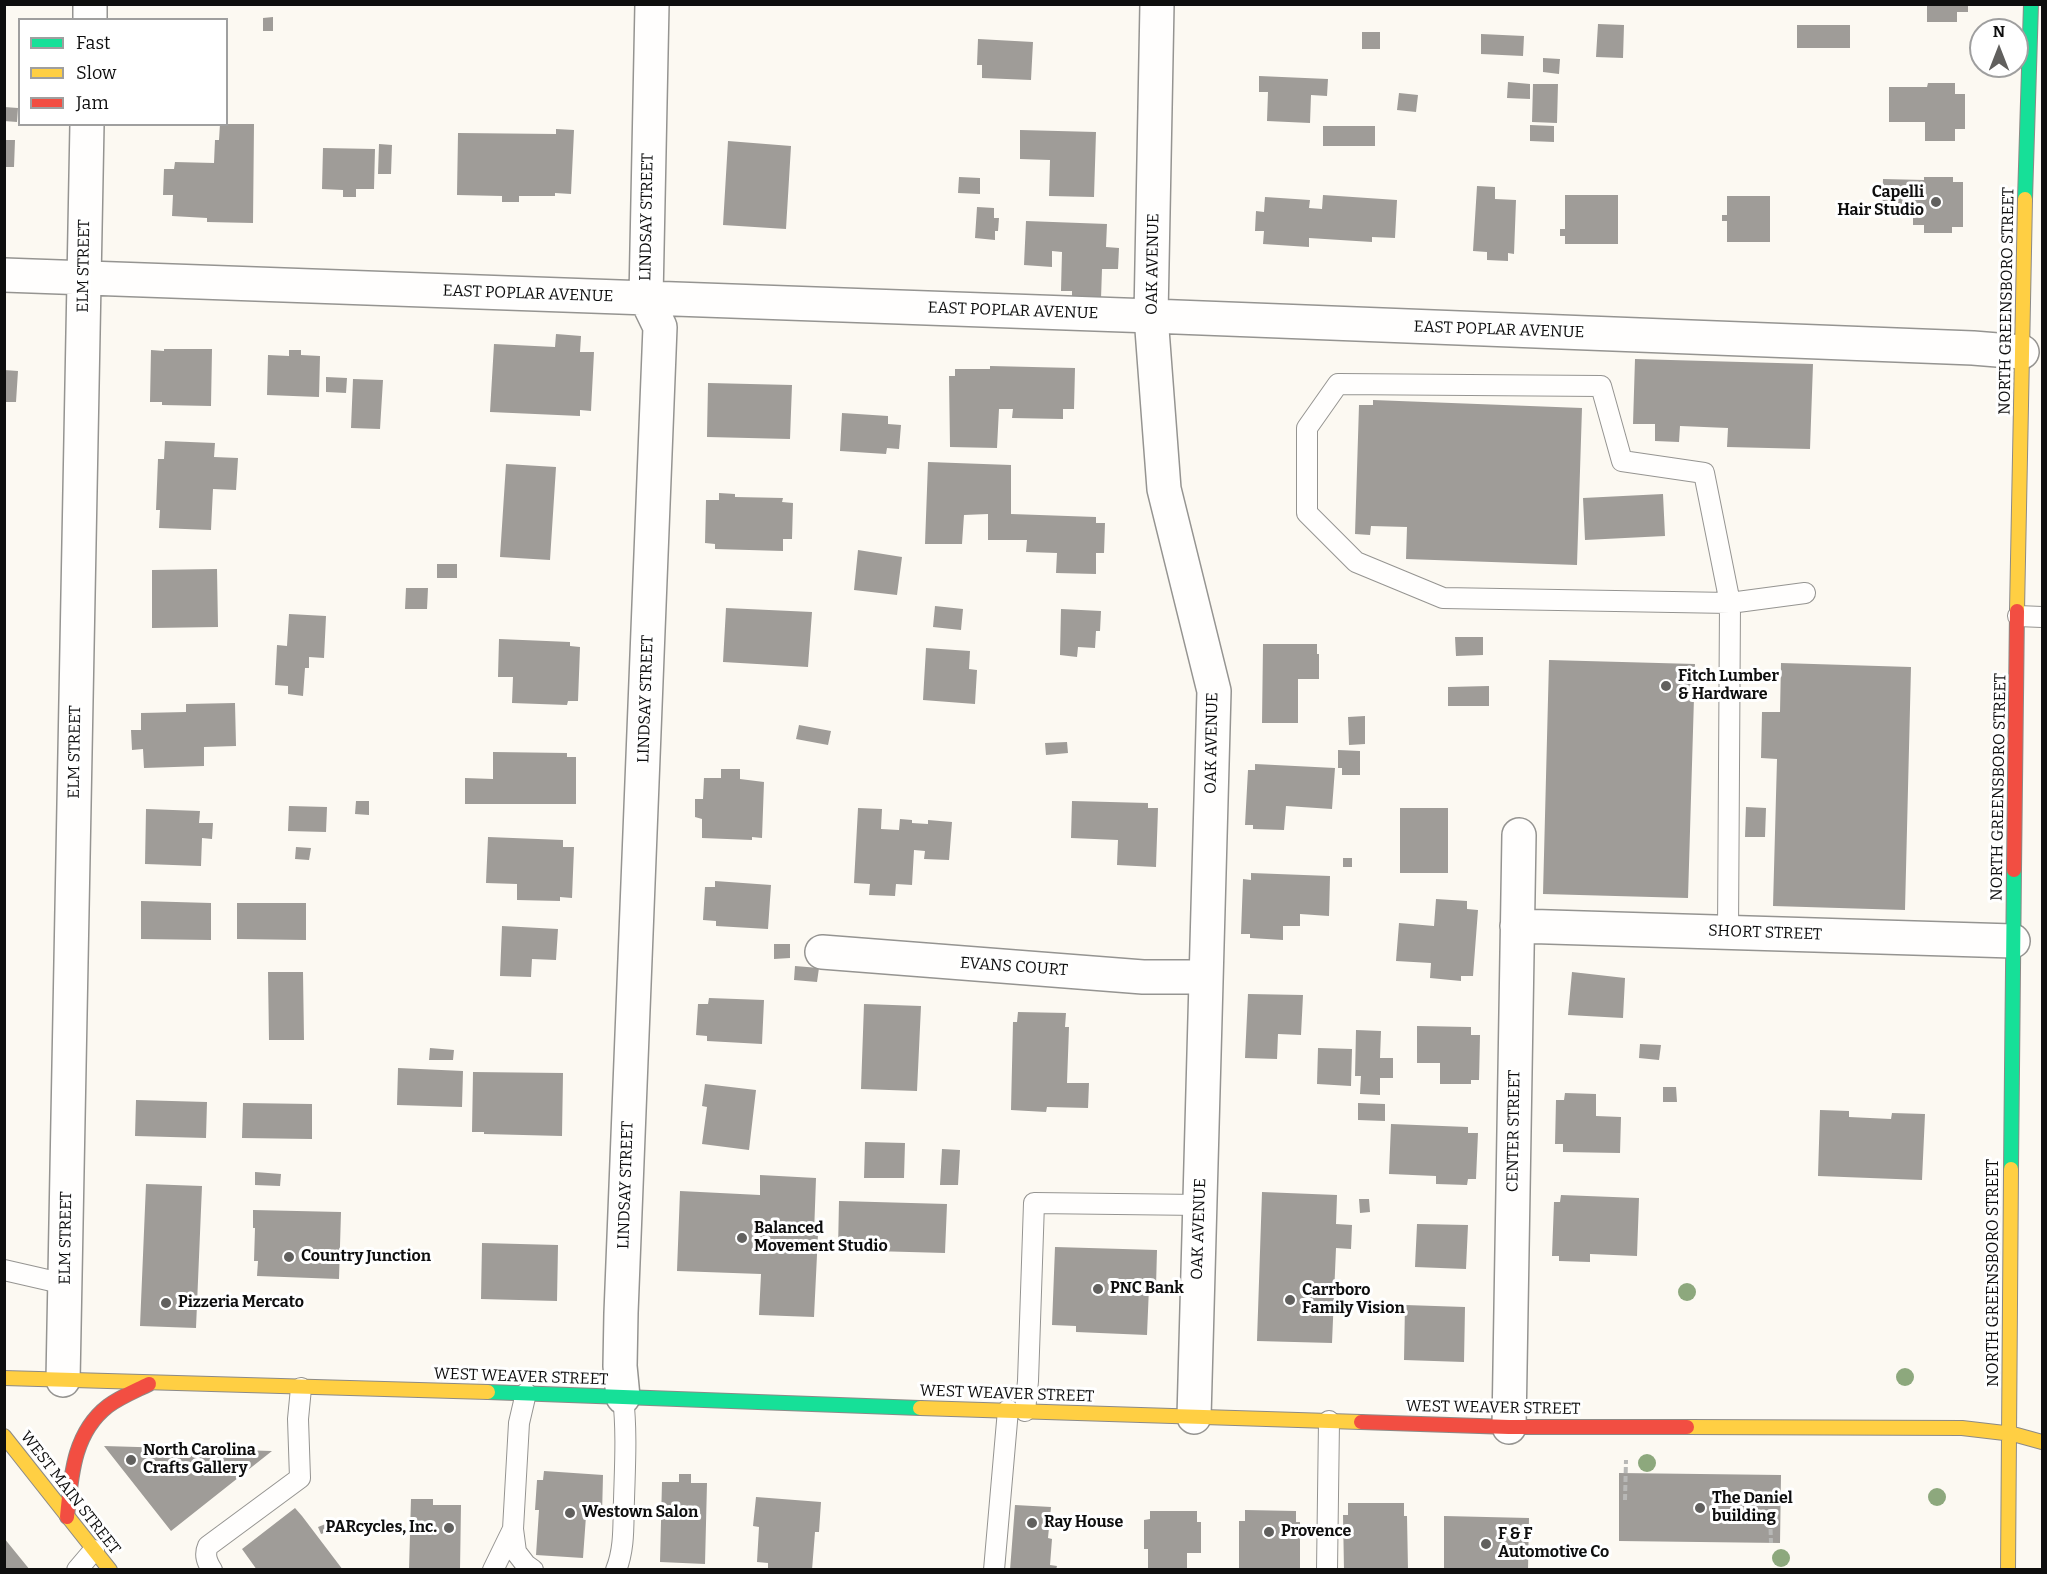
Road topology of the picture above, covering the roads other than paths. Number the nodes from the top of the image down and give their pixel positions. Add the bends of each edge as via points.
1 (652, 4) edge
2 (1158, 4) edge
3 (2031, 4) edge
4 (2036, 103) edge
5 (87, 126) edge
6 (4, 276) edge
7 (84, 278) junction
8 (646, 298) junction
9 (2043, 302) edge
10 (2022, 303) junction
11 (1151, 316) junction
12 (2022, 351) junction
13 (1804, 593) dead end
14 (1730, 603) junction
15 (2018, 616) junction
16 (2043, 617) edge
17 (1519, 835) dead end
18 (1517, 926) junction
19 (1728, 932) junction
20 (2013, 941) junction
21 (822, 952) dead end
22 (1206, 977) junction
23 (1200, 1205) junction
24 (4, 1270) edge
25 (65, 1284) junction
26 (4, 1378) edge
27 (63, 1380) junction
28 (150, 1383) junction
29 (301, 1388) junction
30 (526, 1393) junction
31 (623, 1396) junction
32 (1016, 1410) junction
33 (1194, 1417) junction
34 (1329, 1421) junction
35 (1509, 1427) junction
36 (2009, 1432) junction
37 (4, 1436) edge
38 (2043, 1442) edge
39 (67, 1517) junction
40 (513, 1529) junction
41 (94, 1550) junction
42 (77, 1569) edge
43 (110, 1569) edge
44 (212, 1569) edge
45 (493, 1569) edge
46 (533, 1569) edge
47 (616, 1569) edge
48 (994, 1569) edge
49 (1327, 1569) edge
50 (2008, 1569) edge

1 - 8 street, LINDSAY STREET
2 - 11 street, OAK AVENUE
3 - 4 street, NORTH GREENSBORO STREET
4 - 10 street, NORTH GREENSBORO STREET
5 - 7 street, ELM STREET
6 - 7 street, EAST POPLAR AVENUE
7 - 8 street, EAST POPLAR AVENUE
7 - 25 street, ELM STREET
8 - 11 street, EAST POPLAR AVENUE
8 - 31 street, LINDSAY STREET via 660,327 621,1313
9 - 10 lane
10 - 12 street, NORTH GREENSBORO STREET
11 - 12 street, EAST POPLAR AVENUE
11 - 22 street, OAK AVENUE via 1164,489 1214,691
12 - 15 street, NORTH GREENSBORO STREET
13 - 14 lane
14 - 14 lane via 1704,473 1622,461 1601,386 1338,384 1307,428 1307,513 1356,562 1443,598
14 - 19 lane
15 - 16 lane
15 - 20 street, NORTH GREENSBORO STREET
17 - 18 street, CENTER STREET
18 - 19 street, SHORT STREET
18 - 35 street, CENTER STREET
19 - 20 street, SHORT STREET
20 - 36 street, NORTH GREENSBORO STREET
21 - 22 street, EVANS COURT via 1143,977
22 - 23 street, OAK AVENUE
23 - 32 lane via 1034,1203 1028,1381
23 - 33 street, OAK AVENUE
24 - 25 lane
25 - 27 street, ELM STREET
26 - 27 street, WEST WEAVER STREET
27 - 28 street, WEST WEAVER STREET
28 - 29 street, WEST WEAVER STREET
28 - 39 street via 106,1407 81,1437 74,1457
29 - 30 street, WEST WEAVER STREET
29 - 44 lane via 300,1478 208,1546 206,1558
30 - 31 street, WEST WEAVER STREET
30 - 40 lane via 519,1423
31 - 32 street, WEST WEAVER STREET
31 - 47 lane via 627,1428 623,1529
32 - 33 street, WEST WEAVER STREET
32 - 48 lane
33 - 34 street, WEST WEAVER STREET
34 - 35 street, WEST WEAVER STREET
34 - 49 lane
35 - 36 street, WEST WEAVER STREET via 1875,1427
36 - 38 street, WEST WEAVER STREET
36 - 50 street, NORTH GREENSBORO STREET
37 - 39 street, WEST MAIN STREET
39 - 41 street, WEST MAIN STREET
40 - 45 lane
40 - 46 lane via 516,1552
41 - 42 lane
41 - 43 street, WEST MAIN STREET

